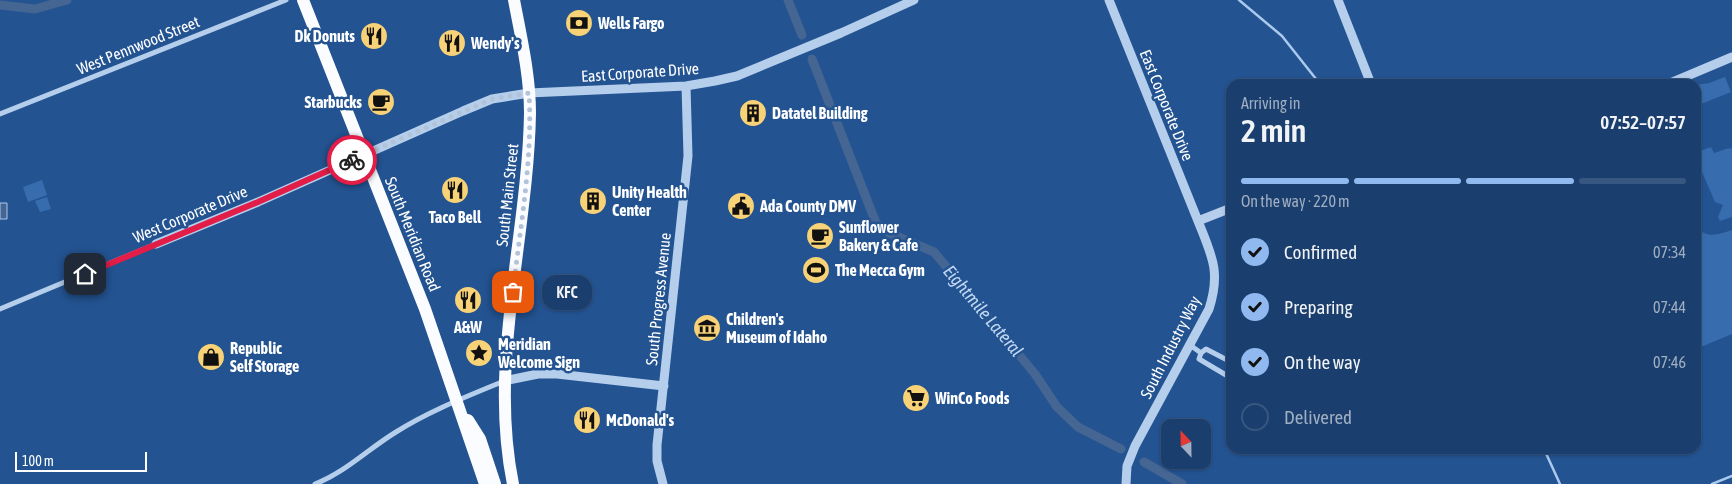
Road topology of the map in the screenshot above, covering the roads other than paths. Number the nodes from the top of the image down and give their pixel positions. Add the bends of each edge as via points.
1 (286, 0) edge
2 (303, 0) edge
3 (514, 0) edge
4 (914, 0) edge
5 (1108, 0) edge
6 (1338, 0) edge
7 (1732, 57) edge
8 (1370, 79) edge
9 (1680, 79) edge
10 (686, 86) junction
11 (529, 93) junction
12 (0, 114) edge
13 (364, 155) junction
14 (1226, 210) edge
15 (1198, 221) junction
16 (156, 244) joint
17 (0, 309) edge
18 (1190, 346) junction
19 (1201, 353) junction
20 (1226, 359) edge
21 (1226, 375) edge
22 (504, 381) junction
23 (664, 386) junction
24 (456, 401) junction
25 (315, 484) edge
26 (484, 484) edge
27 (495, 484) edge
28 (513, 484) edge
29 (663, 484) edge
30 (1126, 484) edge

1 - 12 street, West Pennwood Street
2 - 13 main road, South Meridian Road
3 - 11 main road, South Main Street
4 - 10 street, East Corporate Drive via 737,76
5 - 15 street, East Corporate Drive
6 - 8 street
7 - 9 street
10 - 11 street, East Corporate Drive
10 - 23 street, South Progress Avenue via 688,156
11 - 13 street, East Corporate Drive via 492,99
11 - 22 main road, South Main Street via 528,160
13 - 16 street, West Corporate Drive
13 - 24 main road, South Meridian Road via 425,309
14 - 15 street
15 - 18 street, South Industry Way via 1211,254 1215,292
16 - 17 street, West Corporate Drive
18 - 19 street
18 - 30 street, South Industry Way via 1134,446 1127,466
19 - 20 street via 1206,349
19 - 21 street via 1199,359
22 - 23 street via 557,374
22 - 24 street
22 - 28 main road, South Main Street via 507,456
23 - 29 street, South Progress Avenue via 657,445
24 - 25 street via 396,432 339,473
24 - 26 main road, South Meridian Road
24 - 27 main road via 480,439

